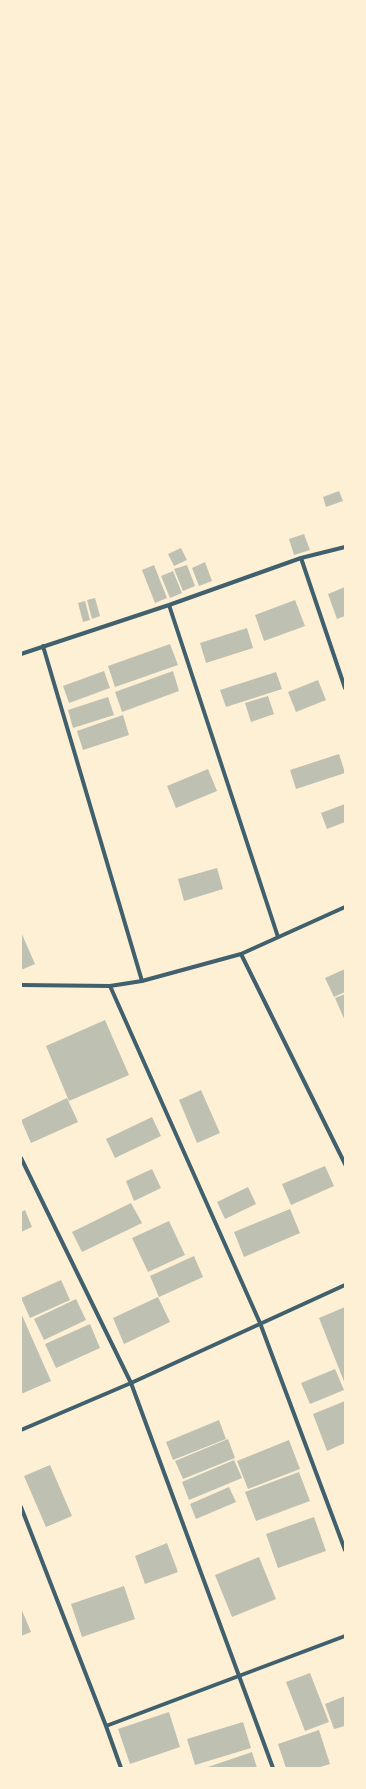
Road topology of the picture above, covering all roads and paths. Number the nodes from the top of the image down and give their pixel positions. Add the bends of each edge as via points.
1 (345, 547) edge
2 (301, 558) junction
3 (169, 605) junction
4 (43, 646) junction
5 (21, 654) edge
6 (345, 688) edge
7 (345, 907) edge
8 (278, 937) junction
9 (241, 954) junction
10 (142, 981) junction
11 (21, 985) edge
12 (110, 986) junction
13 (21, 1158) edge
14 (345, 1164) edge
15 (345, 1285) edge
16 (260, 1323) junction
17 (131, 1383) junction
18 (21, 1430) edge
19 (21, 1508) edge
20 (345, 1550) edge
21 (345, 1636) edge
22 (238, 1676) junction
23 (106, 1726) junction
24 (121, 1768) edge
25 (273, 1768) edge

1 - 2 street
2 - 3 street
2 - 6 street
3 - 4 street
3 - 8 street
4 - 5 street
4 - 10 street
7 - 8 street
8 - 9 street
9 - 10 street
9 - 14 street
10 - 12 street
11 - 12 street
12 - 16 street
13 - 17 street
15 - 16 street
16 - 17 street
16 - 20 street
17 - 18 street
17 - 22 street
19 - 23 street
21 - 22 street
22 - 23 street
22 - 25 street
23 - 24 street

